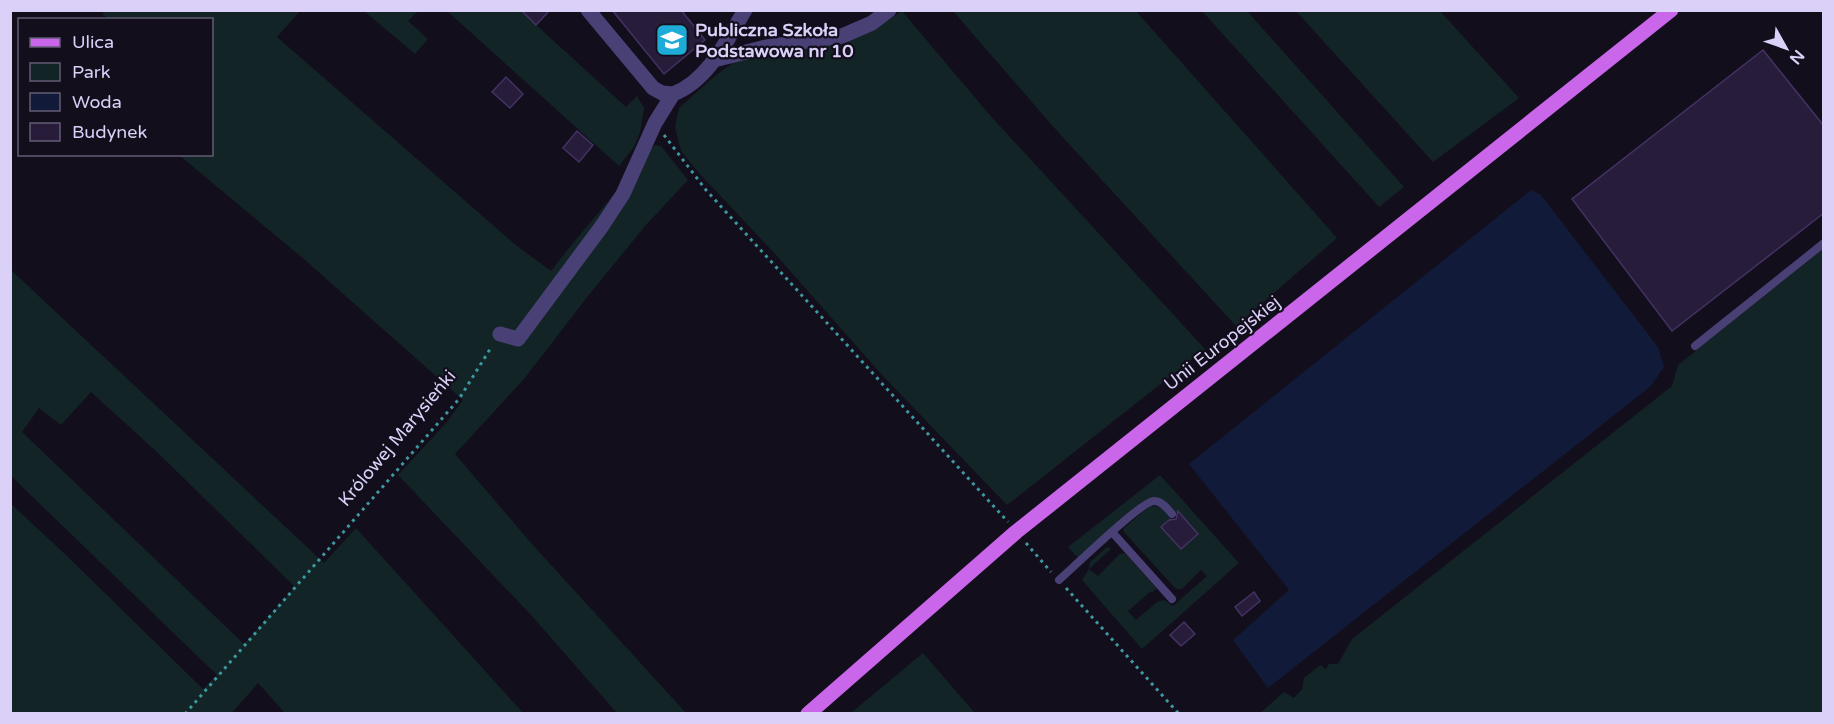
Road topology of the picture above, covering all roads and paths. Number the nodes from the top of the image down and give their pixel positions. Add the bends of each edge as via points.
1 (588, 10) edge
2 (745, 10) edge
3 (889, 10) edge
4 (1670, 11) edge
5 (714, 60) junction
6 (673, 94) junction
7 (656, 123) junction
8 (1824, 243) edge
9 (500, 334) joint
10 (1695, 346) dead end
11 (1172, 514) dead end
12 (1016, 532) junction
13 (1112, 532) junction
14 (1059, 580) junction
15 (1172, 599) dead end
16 (185, 714) edge
17 (808, 714) edge
18 (1179, 714) edge

1 - 6 street via 653,88
2 - 5 street
3 - 5 street via 872,23 842,36 766,47
4 - 12 main road, Unii Europejskiej
5 - 6 street
6 - 7 street
7 - 9 street via 623,194 602,226 518,339
7 - 12 path via 706,190
8 - 10 lane
9 - 16 path, Królowej Marysieńki via 459,399
11 - 13 lane via 1158,502 1148,503
12 - 14 path
12 - 17 main road, Unii Europejskiej
13 - 14 lane
13 - 15 lane
14 - 18 path

